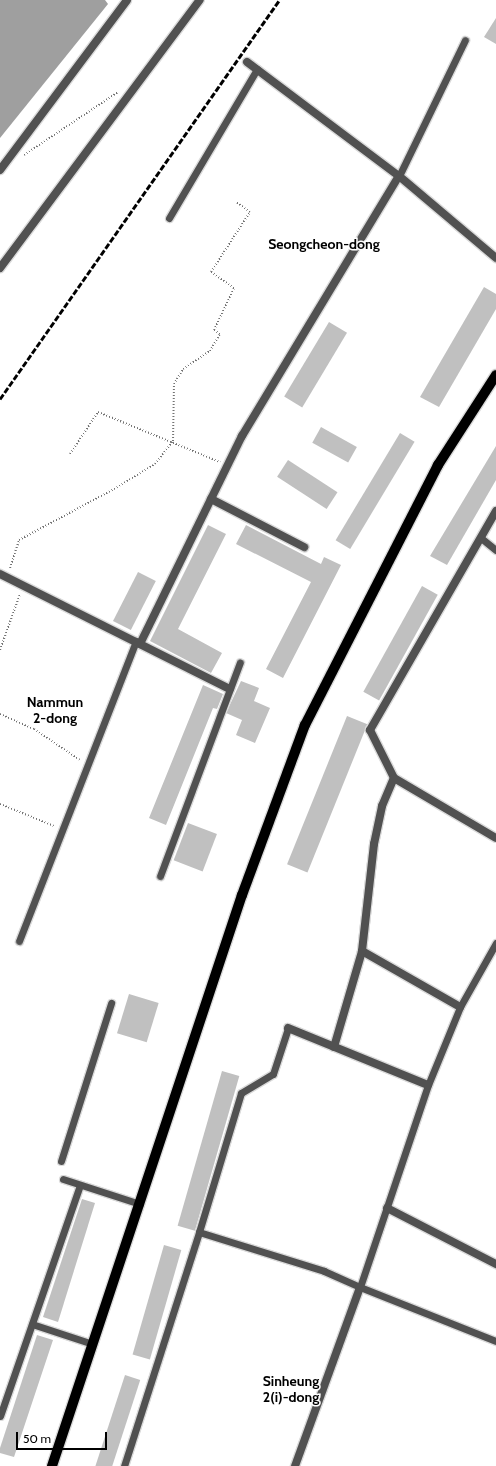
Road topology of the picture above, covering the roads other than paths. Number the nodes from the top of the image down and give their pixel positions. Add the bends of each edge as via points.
1 (127, 0) edge
2 (200, 0) edge
3 (465, 40) dead end
4 (247, 62) dead end
5 (258, 69) junction
6 (0, 170) edge
7 (399, 176) junction
8 (169, 218) dead end
9 (496, 258) edge
10 (0, 268) edge
11 (496, 375) edge
12 (211, 499) junction
13 (496, 511) edge
14 (481, 538) junction
15 (304, 547) dead end
16 (496, 550) edge
17 (4, 576) edge
18 (138, 643) junction
19 (240, 662) dead end
20 (230, 689) junction
21 (394, 778) junction
22 (496, 838) edge
23 (160, 876) dead end
24 (18, 941) dead end
25 (496, 943) edge
26 (362, 951) junction
27 (111, 1003) dead end
28 (460, 1007) junction
29 (288, 1028) joint
30 (334, 1046) junction
31 (428, 1085) junction
32 (61, 1161) dead end
33 (63, 1179) dead end
34 (80, 1185) junction
35 (140, 1204) junction
36 (387, 1208) junction
37 (199, 1232) junction
38 (496, 1264) edge
39 (360, 1287) junction
40 (32, 1324) junction
41 (496, 1341) edge
42 (93, 1344) junction
43 (0, 1416) edge
44 (52, 1466) edge
45 (124, 1466) edge
46 (295, 1466) edge

1 - 6 street
2 - 10 street
3 - 7 lane
4 - 5 street
5 - 7 street
5 - 8 lane
7 - 9 street
7 - 12 street via 279,372
11 - 35 main road via 438,465 305,725 245,887
12 - 15 street
12 - 18 street
13 - 14 street
14 - 16 lane
14 - 21 street via 370,730
17 - 18 street
18 - 20 street
18 - 24 lane via 60,829
19 - 20 lane
20 - 23 lane
21 - 22 street
21 - 26 street via 382,806 374,844
25 - 28 lane
26 - 28 street
26 - 30 street
27 - 32 lane
28 - 31 lane
29 - 30 street
29 - 37 lane via 273,1074 241,1093
30 - 31 street
31 - 36 lane
33 - 34 lane
34 - 35 lane
34 - 40 lane
35 - 42 main road
36 - 38 street
36 - 39 lane
37 - 39 lane via 324,1271
37 - 45 lane
39 - 41 lane
39 - 46 street
40 - 42 lane
40 - 43 lane
42 - 44 main road

